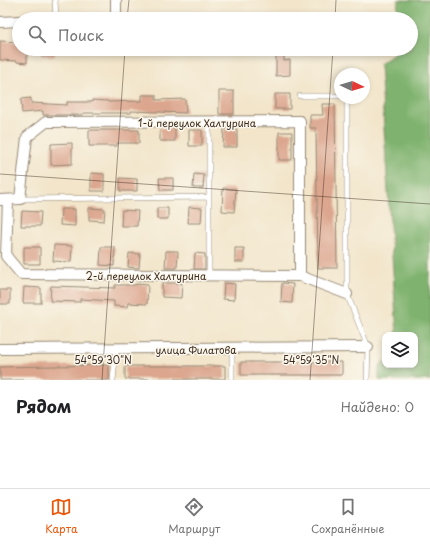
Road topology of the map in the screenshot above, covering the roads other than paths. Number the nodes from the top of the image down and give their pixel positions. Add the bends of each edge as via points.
1 (55, 0) edge
2 (116, 0) edge
3 (56, 12) edge
4 (116, 12) edge
5 (0, 22) edge
6 (12, 22) edge
7 (300, 96) dead end
8 (334, 96) edge
9 (347, 104) edge
10 (209, 122) junction
11 (209, 198) junction
12 (4, 200) edge
13 (20, 200) junction
14 (209, 275) junction
15 (300, 276) junction
16 (347, 294) junction
17 (368, 348) junction
18 (0, 349) edge
19 (232, 349) junction
20 (116, 350) junction
21 (113, 380) edge
22 (232, 380) edge
23 (368, 380) edge

1 - 3 lane
2 - 4 street
5 - 6 street
7 - 8 lane
9 - 16 lane
10 - 11 lane
10 - 13 street, 1-й переулок Халтурина via 46,122 27,137
10 - 15 street, 1-й переулок Халтурина via 300,121
11 - 13 lane
11 - 14 lane
12 - 13 street
12 - 14 street, 2-й переулок Халтурина via 6,256 21,274
14 - 15 street, 2-й переулок Халтурина
15 - 16 street, 2-й переулок Халтурина
16 - 17 lane
17 - 19 street, улица Филатова
17 - 23 lane
18 - 20 street, улица Филатова
19 - 20 street, улица Филатова
19 - 22 lane
20 - 21 lane

